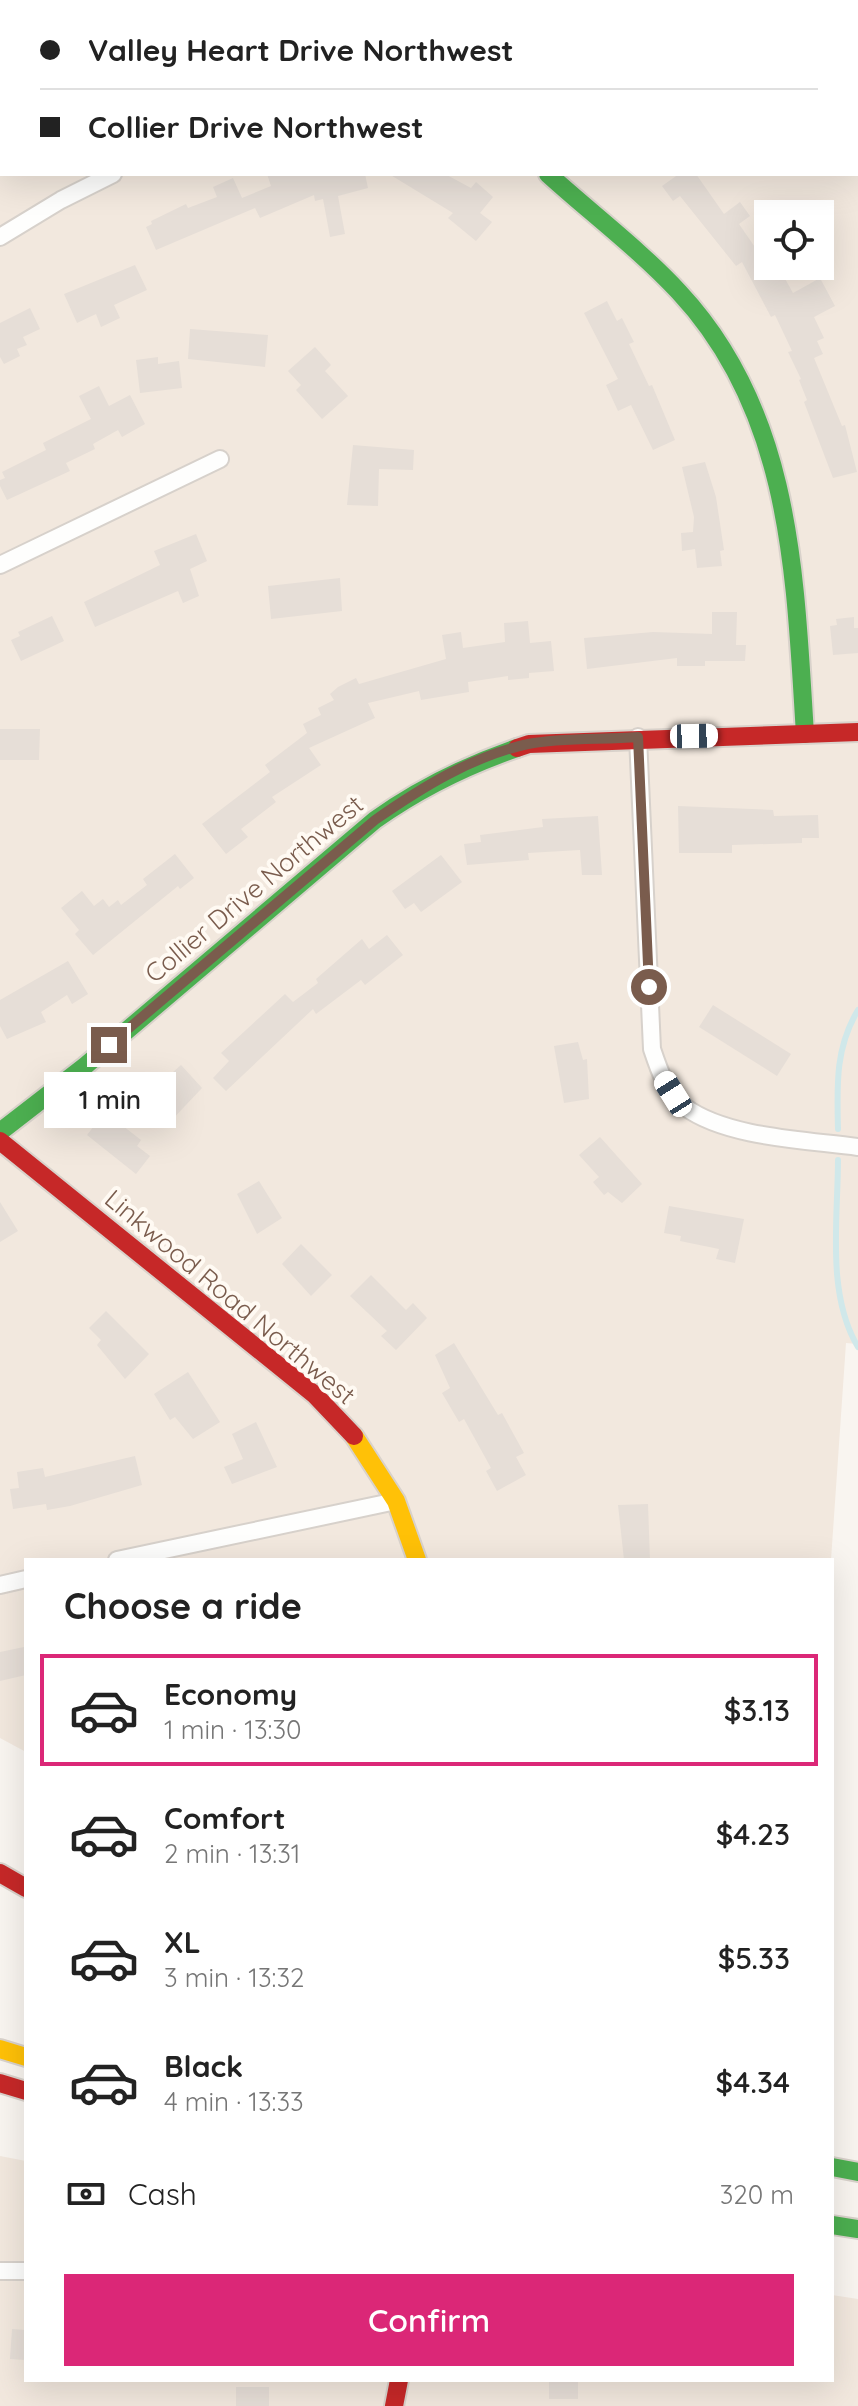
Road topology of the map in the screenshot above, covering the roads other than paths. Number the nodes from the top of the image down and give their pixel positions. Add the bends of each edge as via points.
1 (109, 176) edge
2 (550, 176) edge
3 (0, 237) edge
4 (220, 459) dead end
5 (0, 565) edge
6 (858, 732) edge
7 (805, 734) junction
8 (638, 737) junction
9 (0, 1132) edge
10 (0, 1141) edge
11 (858, 1147) edge
12 (396, 1501) junction
13 (126, 1558) edge
14 (416, 1558) edge
15 (24, 1579) edge
16 (0, 1585) edge
17 (0, 1873) edge
18 (0, 1886) edge
19 (24, 1887) edge
20 (24, 1897) edge
21 (0, 2049) edge
22 (24, 2056) edge
23 (0, 2083) edge
24 (24, 2090) edge
25 (834, 2167) edge
26 (858, 2172) edge
27 (834, 2225) edge
28 (858, 2229) edge
29 (0, 2271) edge
30 (24, 2271) edge
31 (399, 2382) edge
32 (394, 2406) edge

1 - 3 street
2 - 7 main road via 679,292 737,376 768,447 787,516
4 - 5 street
6 - 7 main road, Collier Drive Northwest
7 - 8 main road, Collier Drive Northwest
8 - 9 main road, Collier Drive Northwest via 529,744 470,764 415,792
8 - 11 street via 652,1049 660,1073 685,1107 708,1119 763,1135
10 - 12 main road, Linkwood Road Northwest via 315,1395 355,1437
12 - 13 street
12 - 14 main road, Linkwood Road Northwest
15 - 16 street
17 - 19 main road
18 - 20 main road
21 - 22 main road
23 - 24 main road
25 - 26 main road
27 - 28 main road
29 - 30 street
31 - 32 main road

